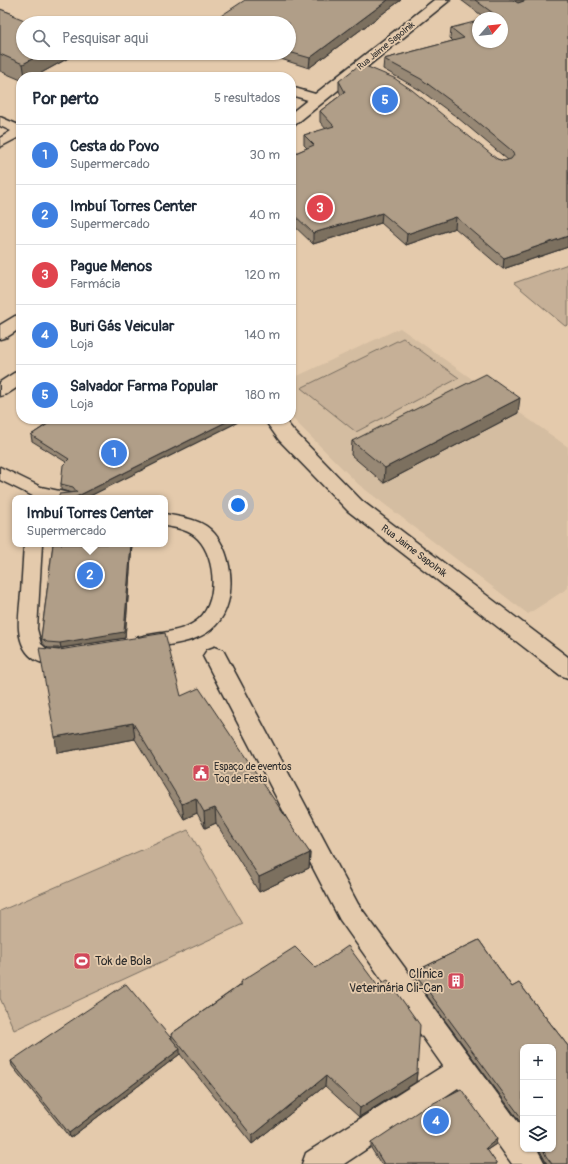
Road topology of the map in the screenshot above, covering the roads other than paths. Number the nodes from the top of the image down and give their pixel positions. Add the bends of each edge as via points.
1 (443, 0) edge
2 (360, 67) junction
3 (375, 73) edge
4 (296, 93) edge
5 (318, 100) junction
6 (296, 117) edge
7 (0, 121) edge
8 (16, 129) edge
9 (16, 134) edge
10 (0, 143) edge
11 (16, 323) edge
12 (0, 333) edge
13 (16, 380) edge
14 (0, 390) edge
15 (278, 424) edge
16 (0, 473) edge
17 (37, 495) edge
18 (168, 521) edge
19 (34, 547) edge
20 (129, 645) edge
21 (76, 655) edge
22 (215, 656) dead end
23 (568, 670) edge
24 (463, 1069) junction
25 (317, 1164) edge
26 (530, 1164) edge

1 - 2 street, Rua Jaime Sapolnik
2 - 3 street
2 - 5 street, Rua Jaime Sapolnik
4 - 5 lane
5 - 6 street, Rua Jaime Sapolnik
7 - 8 lane
9 - 10 lane
11 - 12 street
13 - 14 street
15 - 23 street, Rua Jaime Sapolnik via 355,506
16 - 17 lane
18 - 20 lane via 193,526 205,535 214,547 220,564 220,602 214,615 202,627 181,636
19 - 21 lane via 28,629 30,643 36,653 47,658
22 - 24 street via 349,912
24 - 25 street
24 - 26 street

